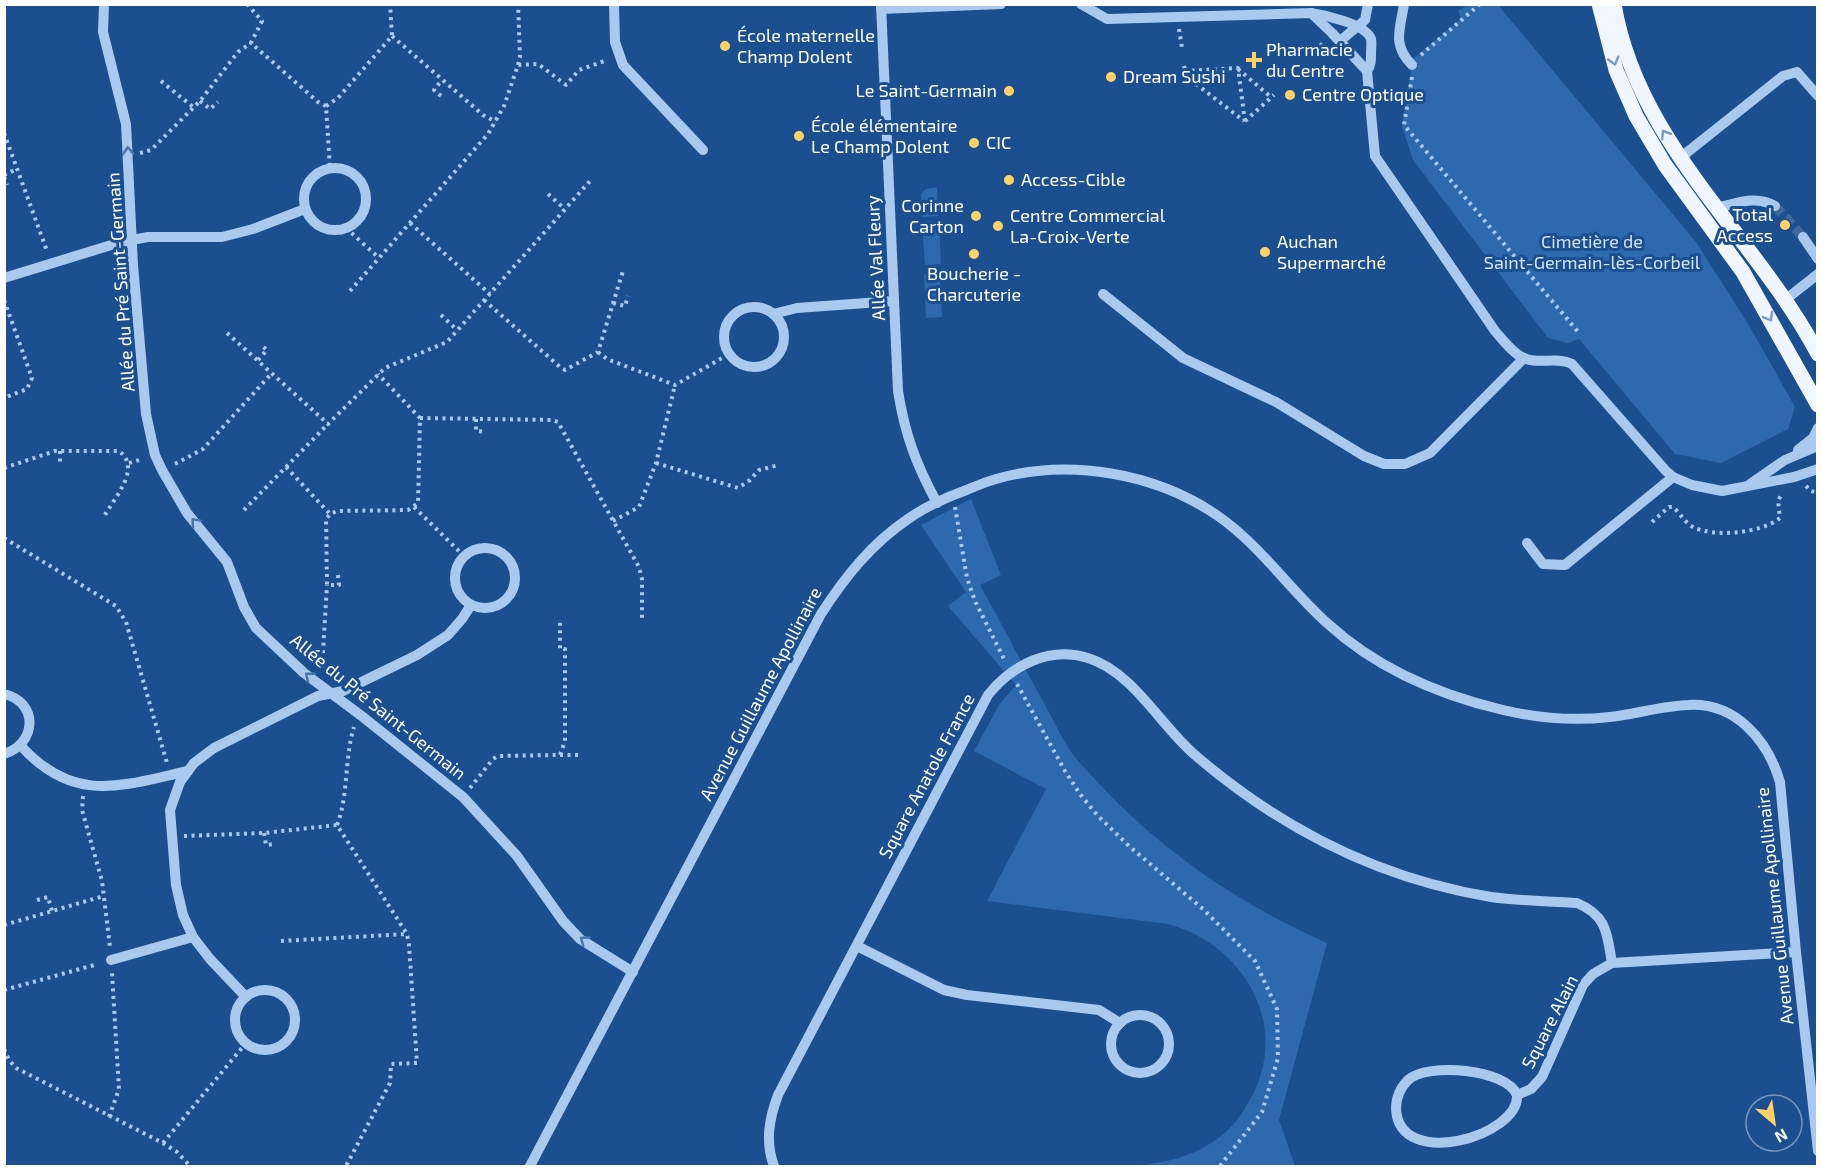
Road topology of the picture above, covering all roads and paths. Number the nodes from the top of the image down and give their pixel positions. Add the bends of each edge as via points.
1 (104, 4) edge
2 (247, 4) edge
3 (390, 4) edge
4 (518, 4) edge
5 (614, 4) edge
6 (1001, 4) edge
7 (1081, 4) edge
8 (1368, 4) edge
9 (1404, 4) edge
10 (1480, 4) edge
11 (1599, 4) edge
12 (1614, 4) edge
13 (881, 7) edge
14 (1311, 13) junction
15 (1357, 27) junction
16 (1179, 28) dead end
17 (392, 36) junction
18 (1340, 41) junction
19 (251, 43) junction
20 (1182, 48) dead end
21 (619, 56) junction
22 (518, 64) junction
23 (1413, 64) junction
24 (1238, 68) junction
25 (1367, 71) junction
26 (162, 81) dead end
27 (441, 81) junction
28 (441, 96) dead end
29 (1818, 96) edge
30 (200, 101) junction
31 (218, 102) dead end
32 (326, 106) junction
33 (193, 108) junction
34 (496, 122) junction
35 (1245, 122) junction
36 (4, 133) edge
37 (703, 150) dead end
38 (129, 157) junction
39 (1680, 158) junction
40 (1665, 165) junction
41 (330, 168) junction
42 (17, 169) junction
43 (4, 176) edge
44 (590, 182) dead end
45 (8, 185) dead end
46 (548, 194) dead end
47 (1775, 206) tunnel mouth
48 (1717, 208) junction
49 (305, 209) junction
50 (565, 209) junction
51 (410, 223) junction
52 (346, 228) junction
53 (1803, 237) tunnel mouth
54 (132, 240) junction
55 (379, 258) junction
56 (1818, 259) edge
57 (52, 264) junction
58 (623, 271) dead end
59 (1818, 274) edge
60 (4, 278) edge
61 (350, 291) dead end
62 (490, 294) junction
63 (1103, 294) dead end
64 (628, 297) dead end
65 (4, 300) edge
66 (484, 300) junction
67 (1785, 300) junction
68 (894, 301) junction
69 (613, 303) junction
70 (773, 314) junction
71 (441, 315) dead end
72 (457, 330) junction
73 (227, 333) dead end
74 (1579, 333) dead end
75 (261, 345) dead end
76 (598, 352) junction
77 (729, 354) junction
78 (1818, 354) edge
79 (1524, 358) junction
80 (258, 360) junction
81 (272, 373) junction
82 (378, 374) junction
83 (675, 385) junction
84 (4, 398) edge
85 (1818, 405) edge
86 (420, 418) junction
87 (476, 419) junction
88 (328, 424) junction
89 (1818, 428) edge
90 (486, 432) dead end
91 (1818, 446) edge
92 (60, 451) junction
93 (1785, 460) junction
94 (60, 462) dead end
95 (656, 463) junction
96 (779, 465) dead end
97 (286, 467) junction
98 (4, 468) edge
99 (1818, 469) edge
100 (162, 470) junction
101 (1673, 477) junction
102 (1818, 477) edge
103 (1796, 482) junction
104 (1744, 488) junction
105 (1791, 490) dead end
106 (1818, 493) edge
107 (937, 503) junction
108 (955, 506) dead end
109 (414, 507) junction
110 (244, 510) dead end
111 (105, 514) dead end
112 (330, 514) junction
113 (613, 520) junction
114 (1652, 522) dead end
115 (4, 538) edge
116 (1527, 543) dead end
117 (464, 556) junction
118 (338, 575) dead end
119 (327, 585) junction
120 (471, 605) junction
121 (642, 618) dead end
122 (560, 620) dead end
123 (1010, 672) junction
124 (321, 686) junction
125 (331, 693) junction
126 (4, 694) edge
127 (354, 727) dead end
128 (21, 746) junction
129 (4, 754) edge
130 (560, 755) junction
131 (582, 755) dead end
132 (188, 771) junction
133 (170, 775) junction
134 (463, 797) junction
135 (337, 825) junction
136 (264, 833) junction
137 (171, 836) junction
138 (275, 844) dead end
139 (104, 896) dead end
140 (37, 900) dead end
141 (52, 911) junction
142 (4, 925) edge
143 (406, 934) junction
144 (194, 937) junction
145 (281, 941) dead end
146 (857, 946) junction
147 (1796, 952) junction
148 (111, 960) joint
149 (1612, 963) junction
150 (633, 972) junction
151 (4, 990) edge
152 (246, 997) junction
153 (1120, 1023) junction
154 (246, 1043) junction
155 (4, 1049) edge
156 (1812, 1051) edge
157 (1814, 1085) edge
158 (1517, 1095) junction
159 (163, 1143) junction
160 (1817, 1147) edge
161 (190, 1167) edge
162 (346, 1167) edge
163 (530, 1167) edge
164 (774, 1167) edge
165 (1220, 1167) edge

38 -> 1 street, Allée du Pré Saint-Germain via 126,124 103,32
2 - 19 path via 262,21
3 - 17 path
4 - 22 path
5 - 21 street
6 - 13 street
7 - 14 street via 1107,19
8 - 15 street via 1365,20
9 - 23 street via 1398,47
10 - 23 path
11 -> 40 main road via 1616,70 1636,116
39 -> 12 main road via 1652,113 1631,66
13 - 68 street, Allée Val Fleury
14 - 15 street
14 - 18 street
15 - 18 street
15 - 25 street via 1371,38 1371,65
16 - 20 path
17 - 27 path
17 - 32 path via 338,98
18 - 25 street
19 - 30 path via 238,52
19 - 32 path
21 - 22 path via 579,70 566,85 538,64
21 - 37 street via 630,74
22 - 34 path
23 - 74 path via 1404,125
24 - 35 path
24 - 35 path via 1273,96
24 - 35 path via 1184,69 1187,77
25 - 79 street via 1375,156 1495,331
26 - 33 path
27 - 28 path via 434,90
27 - 34 path
29 - 39 street via 1797,72 1783,76
30 - 31 path via 210,109
30 - 33 path
32 - 41 path
33 - 38 path via 151,150
34 - 51 path
36 - 42 path
38 - 54 street, Allée du Pré Saint-Germain
39 - 48 main road
40 - 67 main road via 1708,209 1775,299
40 -> 85 main road via 1743,272
41 - 49 street via 311,179 306,188
41 - 52 street via 351,172 364,188 365,207 355,223
42 - 43 path
42 - 57 path
43 - 45 path
44 - 50 path
46 - 50 path
47 - 48 street via 1750,200
48 - 67 main road
49 - 52 street via 317,225 336,230
49 - 54 street via 222,237
50 - 62 path
51 - 55 path
51 - 62 path
52 - 55 path
53 - 56 street
54 - 57 street
54 - 100 street, Allée du Pré Saint-Germain via 146,414
55 - 61 path
57 - 60 street
58 - 69 path
59 - 67 street
62 - 66 path
63 - 79 street via 1183,358 1276,402 1364,456 1384,464 1405,464 1430,453
64 - 69 path via 625,306
65 - 84 path via 32,378 27,389
66 - 72 path
66 - 76 path via 565,370
67 - 78 main road
68 - 70 street via 797,308
68 - 107 street, Allée Val Fleury via 898,391 904,424 913,456
69 - 76 path
70 - 77 street via 752,307 732,316 724,336
70 - 77 street via 784,336 775,358 754,367 739,363
71 - 72 path
72 - 82 path via 447,342
73 - 80 path
75 - 80 path via 267,350
76 - 83 path
77 - 83 path
79 - 101 street via 1572,364
80 - 81 path
81 - 88 path
81 - 100 path via 203,449
82 - 86 path
82 - 88 path
83 - 95 path
86 - 87 path
86 - 109 path via 418,503
87 - 90 path via 476,431
87 - 113 path via 558,422
88 - 97 path
89 - 93 street via 1813,438
91 - 93 street
92 - 94 path
92 - 98 path
92 - 111 path via 119,452 128,460 127,476
93 - 104 street
95 - 96 path via 738,488 759,470
95 - 113 path via 639,507
97 - 110 path
97 - 112 path
99 - 103 street
124 -> 100 street, Allée du Pré Saint-Germain via 256,628 227,562 187,513
101 - 104 street via 1722,491
101 - 116 street via 1565,566 1543,564
102 - 103 street
103 - 104 street
103 - 106 path
105 - 114 path via 1780,495 1778,521 1754,529 1730,533 1705,531 1689,525 1673,507
107 - 147 street, Avenue Guillaume Apollinaire via 995,479 1029,472 1063,469 1132,478 1192,500 1216,514 1240,532 1326,623 1360,649 1434,689 1506,711 1538,716 1609,717 1690,705 1722,710 1752,730 1774,763 1782,798
107 - 150 street, Avenue Guillaume Apollinaire via 910,517 882,539 838,587
108 - 123 path via 967,578
109 - 112 path
109 - 117 path
112 - 119 path via 326,519
113 - 121 path via 640,571
115 - 133 path via 120,610
117 - 120 street via 456,569 455,585
117 - 120 street via 492,548 509,559 516,578 514,588 501,604 491,608
118 - 119 path via 339,585
119 - 124 path
120 - 125 street via 448,635 417,655 343,691
122 - 130 path via 560,649 565,649 565,741
123 - 146 street, Square Anatole France via 988,695
123 - 149 street, Square Anatole France via 1055,655 1101,663 1129,683 1168,729 1219,775 1293,826 1368,863 1442,887 1494,897 1577,903 1602,921
123 - 165 path via 1080,794 1097,815 1255,961 1277,1009 1278,1058 1262,1112
124 - 125 street, Allée du Pré Saint-Germain
125 - 132 street via 214,748
125 - 134 street, Allée du Pré Saint-Germain
126 - 128 street via 22,703 30,719 30,729
127 - 135 path
128 - 129 street
128 - 133 street via 55,774 84,785 120,786
130 - 131 path
130 - 134 path via 496,757
132 - 133 street
132 - 137 street via 172,802
150 -> 134 street, Allée du Pré Saint-Germain via 580,939 568,927 517,856
135 - 136 path
135 - 143 path
136 - 137 path
136 - 138 path via 266,845
137 - 144 street via 176,885 183,915
139 - 141 path
140 - 141 path via 48,897
141 - 142 path
143 - 145 path
143 - 162 path via 417,1062 391,1064 390,1083
144 - 148 street
144 - 152 street
146 - 153 street via 944,990 1099,1011
146 - 164 street, Square Anatole France via 778,1095 768,1136
147 - 149 street
147 - 156 street, Avenue Guillaume Apollinaire
148 - 151 path
149 - 158 street, Square Alain via 1583,985 1542,1077 1531,1089
150 - 163 street, Avenue Guillaume Apollinaire
152 - 154 street via 235,1015 235,1026
152 - 154 street via 273,991 288,1000 295,1016 293,1033 276,1048 258,1050
153 - 153 street via 1111,1039 1113,1057 1119,1064 1144,1073 1160,1065 1169,1047 1164,1028 1148,1016 1128,1017
154 - 159 path
155 - 159 path via 16,1068
156 - 157 street, Avenue Guillaume Apollinaire
157 - 160 street, Avenue Guillaume Apollinaire
158 - 158 street, Square Alain via 1508,1083 1473,1072 1421,1072 1411,1077 1399,1092 1396,1114 1406,1132 1416,1139 1450,1142 1485,1131 1507,1118 1516,1107
159 - 161 path

